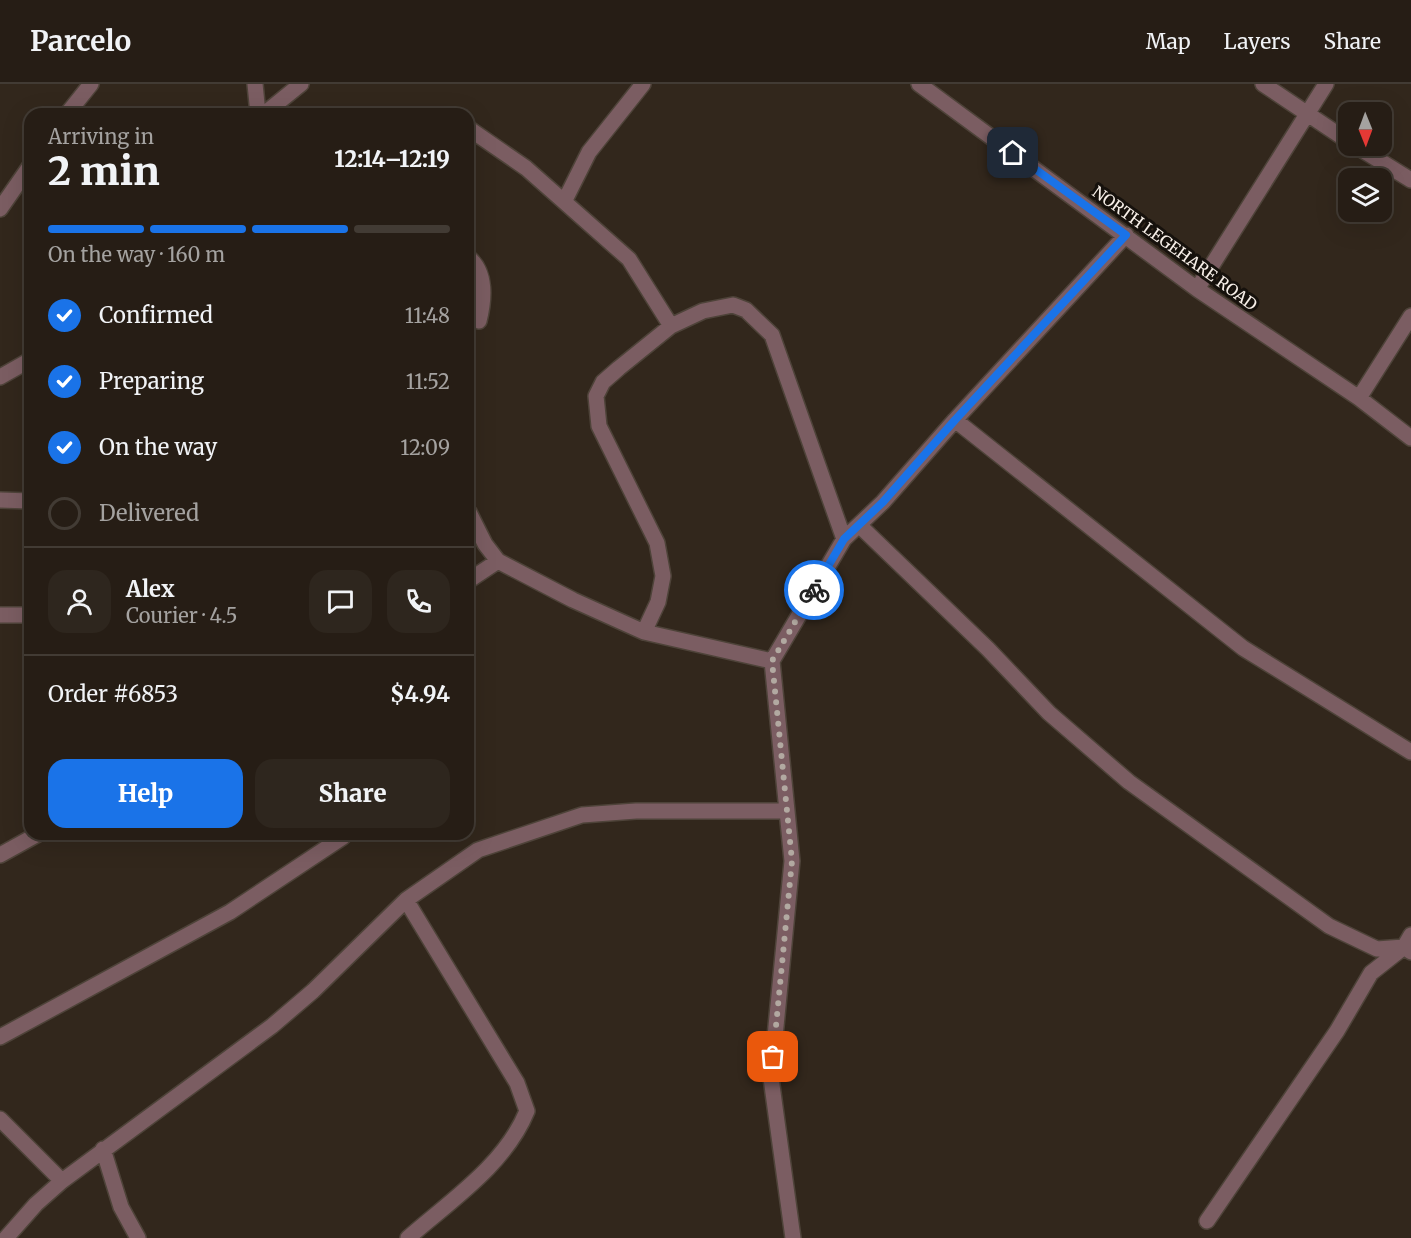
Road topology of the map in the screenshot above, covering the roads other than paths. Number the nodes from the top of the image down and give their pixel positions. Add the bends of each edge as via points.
1 (91, 84) edge
2 (255, 84) edge
3 (301, 84) edge
4 (643, 84) edge
5 (920, 84) edge
6 (1263, 84) edge
7 (1326, 84) edge
8 (73, 108) edge
9 (257, 108) edge
10 (271, 108) edge
11 (1306, 114) junction
12 (474, 131) edge
13 (1338, 135) edge
14 (1372, 156) edge
15 (24, 175) edge
16 (1411, 180) edge
17 (565, 200) junction
18 (0, 209) edge
19 (1126, 235) junction
20 (474, 264) edge
21 (1197, 289) junction
22 (1411, 316) edge
23 (479, 321) dead end
24 (671, 326) junction
25 (24, 363) edge
26 (0, 377) edge
27 (1359, 398) junction
28 (955, 420) junction
29 (1411, 438) edge
30 (0, 500) edge
31 (24, 501) edge
32 (474, 522) edge
33 (860, 525) junction
34 (844, 539) junction
35 (498, 561) junction
36 (474, 577) edge
37 (0, 615) edge
38 (24, 615) edge
39 (644, 632) junction
40 (772, 661) junction
41 (1411, 752) edge
42 (787, 811) junction
43 (27, 840) edge
44 (338, 840) edge
45 (0, 855) edge
46 (406, 900) junction
47 (1409, 945) edge
48 (0, 1037) edge
49 (0, 1119) edge
50 (103, 1149) junction
51 (62, 1181) junction
52 (1207, 1221) dead end
53 (6, 1238) edge
54 (138, 1238) edge
55 (408, 1238) edge
56 (793, 1238) edge

1 - 8 street
2 - 9 street
3 - 10 street
4 - 17 street via 589,152
5 - 19 street, NORTH LEGEHARE ROAD
6 - 11 street
7 - 11 street
11 - 13 street
11 - 21 street
12 - 17 street
14 - 16 street
15 - 18 street
17 - 24 street via 629,259
19 - 21 street, NORTH LEGEHARE ROAD
19 - 28 street
20 - 23 street via 483,284
21 - 27 street, NORTH LEGEHARE ROAD
22 - 27 street
24 - 34 street via 703,311 733,305 746,310 772,335
24 - 39 street via 603,382 596,396 600,426 657,543 663,576 658,602
25 - 26 street
27 - 29 street, NORTH LEGEHARE ROAD
28 - 33 street
28 - 41 street via 1243,648
30 - 31 street
32 - 35 street
33 - 34 street
33 - 47 street via 1049,713 1129,782 1329,926 1377,949
34 - 40 street
35 - 36 street
35 - 39 street
37 - 38 street
39 - 40 street
40 - 42 street
42 - 46 street via 582,815 478,850
42 - 56 street via 792,861 771,1078
43 - 45 street
44 - 48 street via 230,912
46 - 50 street via 272,1026
46 - 55 street via 517,1083 527,1111 519,1130 484,1171
47 - 52 street via 1371,973 1337,1031
49 - 51 street
50 - 51 street
50 - 54 street via 121,1207
51 - 53 street

